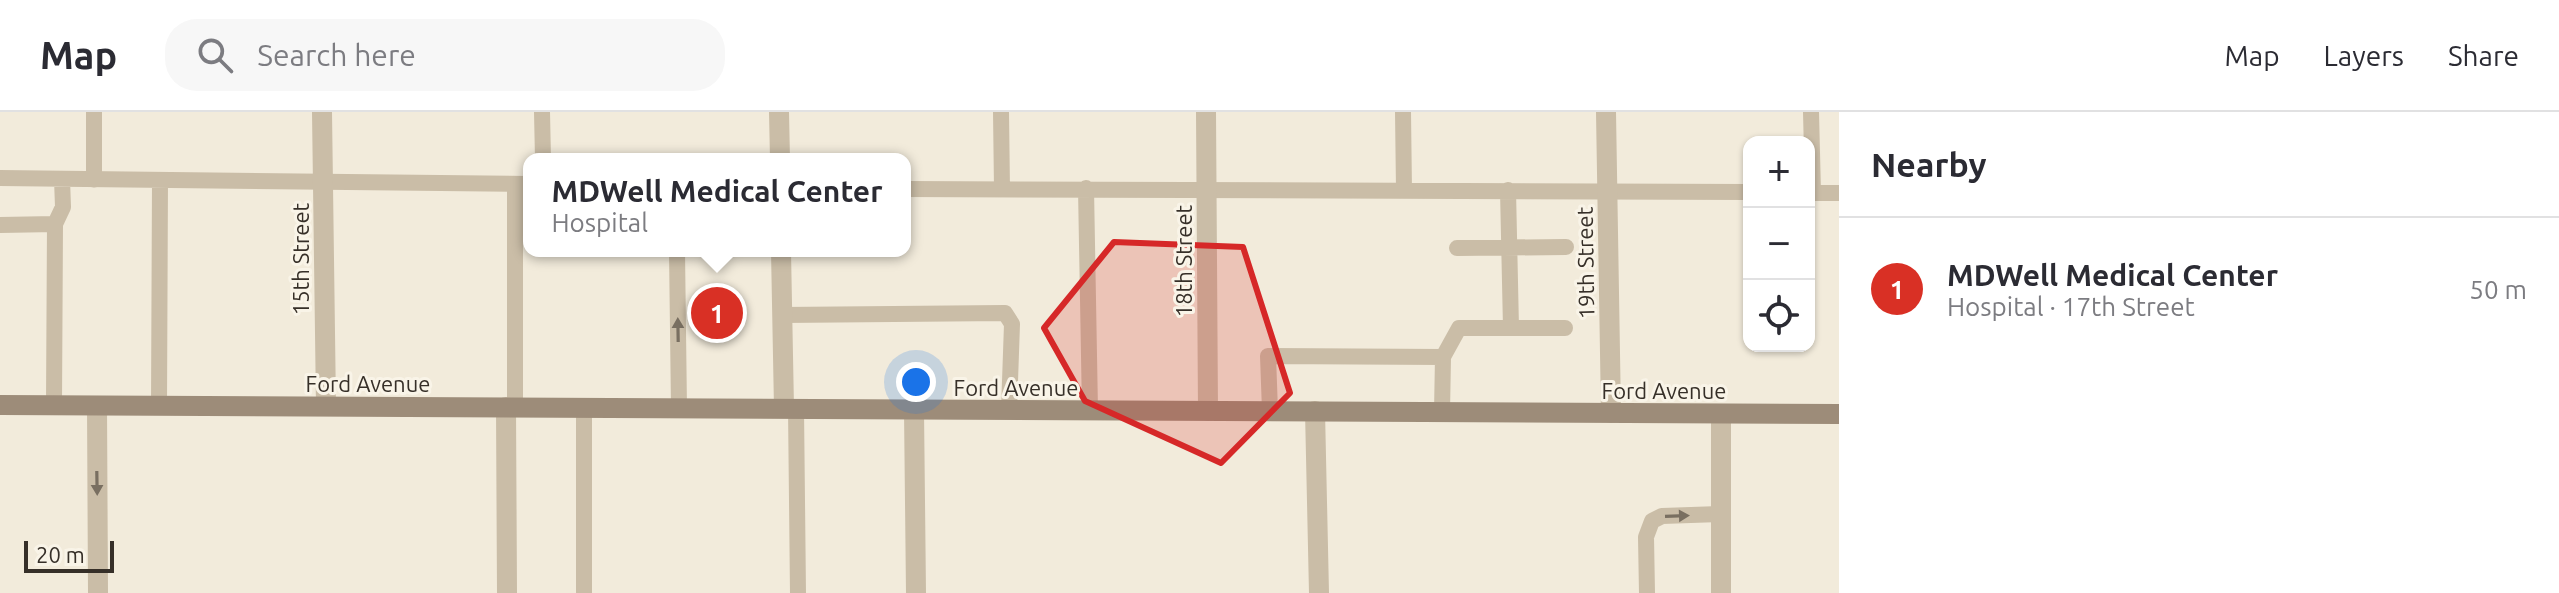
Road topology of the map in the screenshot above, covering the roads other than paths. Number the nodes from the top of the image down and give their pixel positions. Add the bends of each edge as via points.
1 (94, 112) edge
2 (322, 112) edge
3 (542, 112) edge
4 (779, 112) edge
5 (1001, 112) edge
6 (1206, 112) edge
7 (1403, 112) edge
8 (1606, 112) edge
9 (1811, 112) edge
10 (1811, 136) edge
11 (543, 153) edge
12 (780, 153) edge
13 (0, 178) edge
14 (62, 179) junction
15 (94, 180) junction
16 (160, 180) junction
17 (323, 180) junction
18 (522, 184) edge
19 (1086, 188) junction
20 (1207, 188) junction
21 (911, 189) edge
22 (1002, 189) junction
23 (1404, 190) junction
24 (1508, 190) junction
25 (1608, 191) junction
26 (1743, 192) edge
27 (1815, 193) edge
28 (1839, 193) edge
29 (55, 224) junction
30 (0, 225) edge
31 (1509, 247) junction
32 (1566, 247) dead end
33 (1457, 248) dead end
34 (677, 257) edge
35 (781, 257) edge
36 (782, 315) junction
37 (1511, 328) junction
38 (1565, 328) dead end
39 (1443, 357) junction
40 (0, 405) edge
41 (54, 405) junction
42 (97, 406) junction
43 (159, 406) junction
44 (326, 406) junction
45 (510, 407) junction
46 (584, 407) junction
47 (679, 408) junction
48 (790, 408) junction
49 (914, 410) junction
50 (1009, 410) junction
51 (1090, 411) junction
52 (1208, 411) junction
53 (1270, 411) junction
54 (1315, 411) junction
55 (1442, 412) junction
56 (1611, 413) junction
57 (1721, 414) junction
58 (1839, 414) edge
59 (1720, 514) junction
60 (98, 593) edge
61 (507, 593) edge
62 (584, 593) edge
63 (798, 593) edge
64 (916, 593) edge
65 (1319, 593) edge
66 (1647, 593) edge
67 (1721, 593) edge

1 - 15 lane
2 - 17 street, 15th Street
3 - 11 lane
4 - 12 street
5 - 22 lane
6 - 20 street, 18th Street
7 - 23 lane
8 - 25 street, 19th Street
9 - 10 lane
13 - 14 lane
14 - 15 lane
14 - 29 lane via 63,207
15 - 16 lane
16 - 17 lane
16 - 43 lane
17 - 18 lane
17 - 44 street, 15th Street
18 - 45 lane
19 - 20 lane
19 - 22 lane
19 - 51 lane
20 - 23 lane
20 - 52 street, 18th Street
21 - 22 lane
23 - 24 lane
24 - 25 lane
24 - 31 lane
25 - 26 lane
25 - 56 street, 19th Street
27 - 28 lane
29 - 30 lane
29 - 41 lane
31 - 32 lane
31 - 33 lane
31 - 37 lane
47 -> 34 lane
35 - 36 street
36 - 48 street
36 - 50 lane via 1005,313 1012,324
37 - 38 lane
37 - 39 lane via 1459,328
39 - 53 lane via 1268,356
39 - 55 lane
40 - 41 main road, Ford Avenue
41 - 42 main road, Ford Avenue
42 - 43 main road, Ford Avenue
42 -> 60 street
43 - 44 main road, Ford Avenue
44 - 45 main road, Ford Avenue
45 - 46 main road, Ford Avenue
45 - 61 street
46 - 47 main road, Ford Avenue
46 - 62 lane
47 - 48 main road, Ford Avenue
48 - 49 main road, Ford Avenue
48 - 63 lane
49 - 50 main road, Ford Avenue
49 - 64 street
50 - 51 main road, Ford Avenue
51 - 52 main road, Ford Avenue
52 - 53 main road, Ford Avenue
53 - 54 main road, Ford Avenue
54 - 55 main road, Ford Avenue
54 - 65 street
55 - 56 main road, Ford Avenue
56 - 57 main road, Ford Avenue
57 - 58 main road, Ford Avenue
57 - 59 street
66 -> 59 lane via 1646,537 1652,521
59 - 67 street

